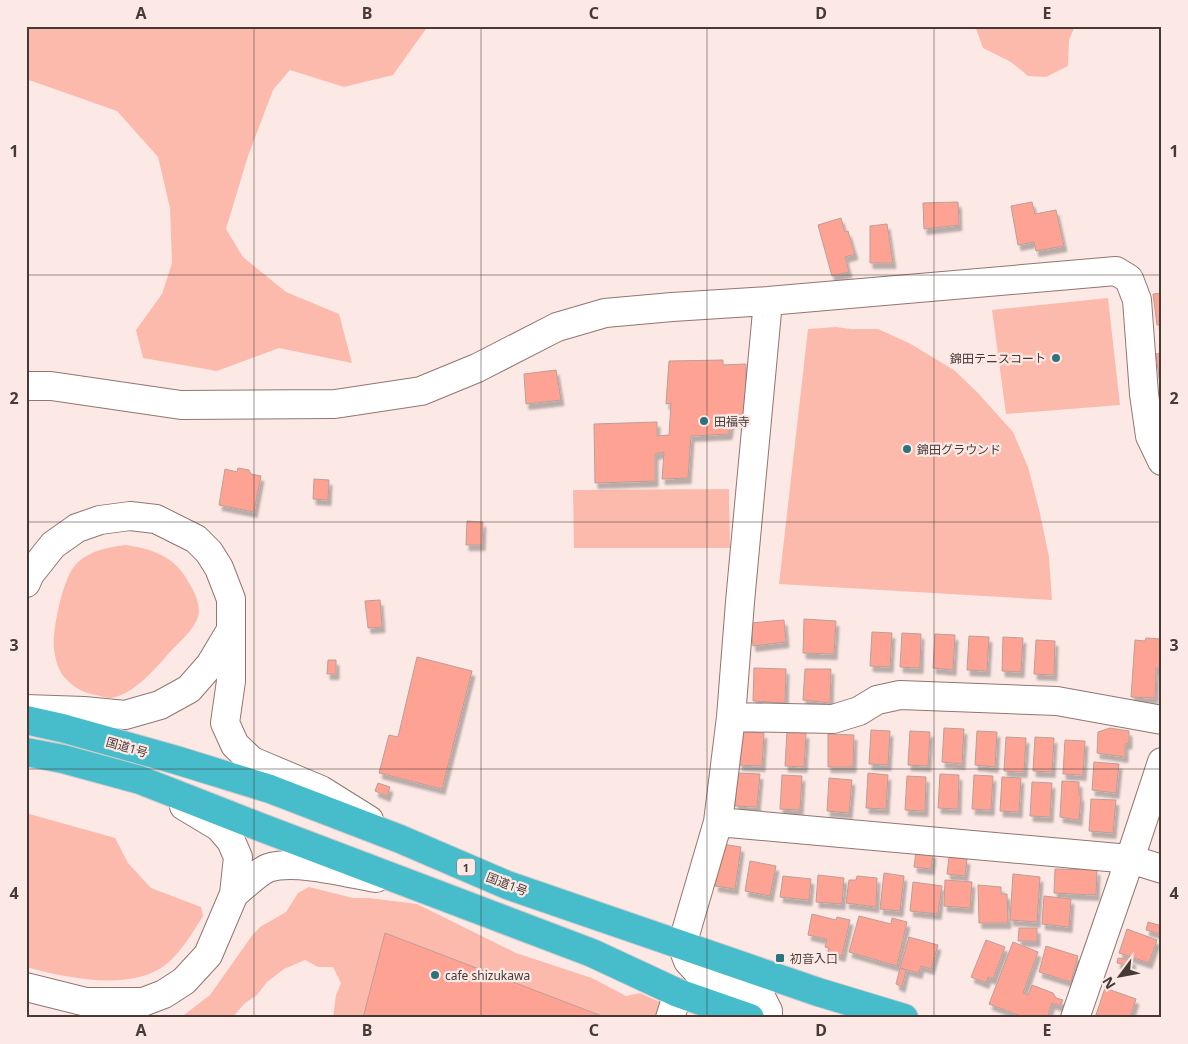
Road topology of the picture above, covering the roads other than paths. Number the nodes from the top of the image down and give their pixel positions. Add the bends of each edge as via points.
1 (768, 301) junction
2 (26, 386) edge
3 (1162, 462) edge
4 (26, 583) edge
5 (231, 629) junction
6 (26, 709) edge
7 (731, 717) junction
8 (26, 720) edge
9 (1162, 720) edge
10 (26, 752) edge
11 (1162, 762) edge
12 (140, 780) junction
13 (718, 822) junction
14 (400, 839) junction
15 (1130, 859) junction
16 (1162, 869) edge
17 (407, 883) junction
18 (234, 894) junction
19 (682, 945) junction
20 (26, 987) edge
21 (674, 1005) edge
22 (750, 1018) edge
23 (768, 1018) edge
24 (904, 1018) edge
25 (1074, 1018) edge

1 - 2 street via 672,306 605,314 557,326 478,368 421,391 335,404 181,405 51,386
1 - 3 street via 1116,271 1129,279 1137,300 1150,436
1 - 7 street
4 - 5 street via 53,545 77,528 100,520 130,516 156,519 196,539 209,552 231,599
5 - 6 street via 210,664 189,689 160,706 125,715
5 - 14 street via 231,681 225,722 235,745 252,761 321,790
7 - 9 street via 833,719 858,711 877,700 900,695 1057,701
7 - 13 street
8 - 14 highway, 国道1号 / 1 via 176,760 270,790
10 - 12 highway
11 - 15 street
12 - 17 highway
12 - 18 street via 219,827 238,858
13 - 15 street
13 - 19 street
14 - 19 highway, 国道1号 / 1 via 507,885
15 - 16 street
15 - 25 street
17 - 18 street via 285,865 267,868
17 - 21 highway via 592,953
18 - 20 street via 208,954 184,981 164,994 143,1002 86,1002
19 - 23 street via 688,961 700,974 762,999
19 - 24 highway, 国道1号 / 1
21 - 22 highway

